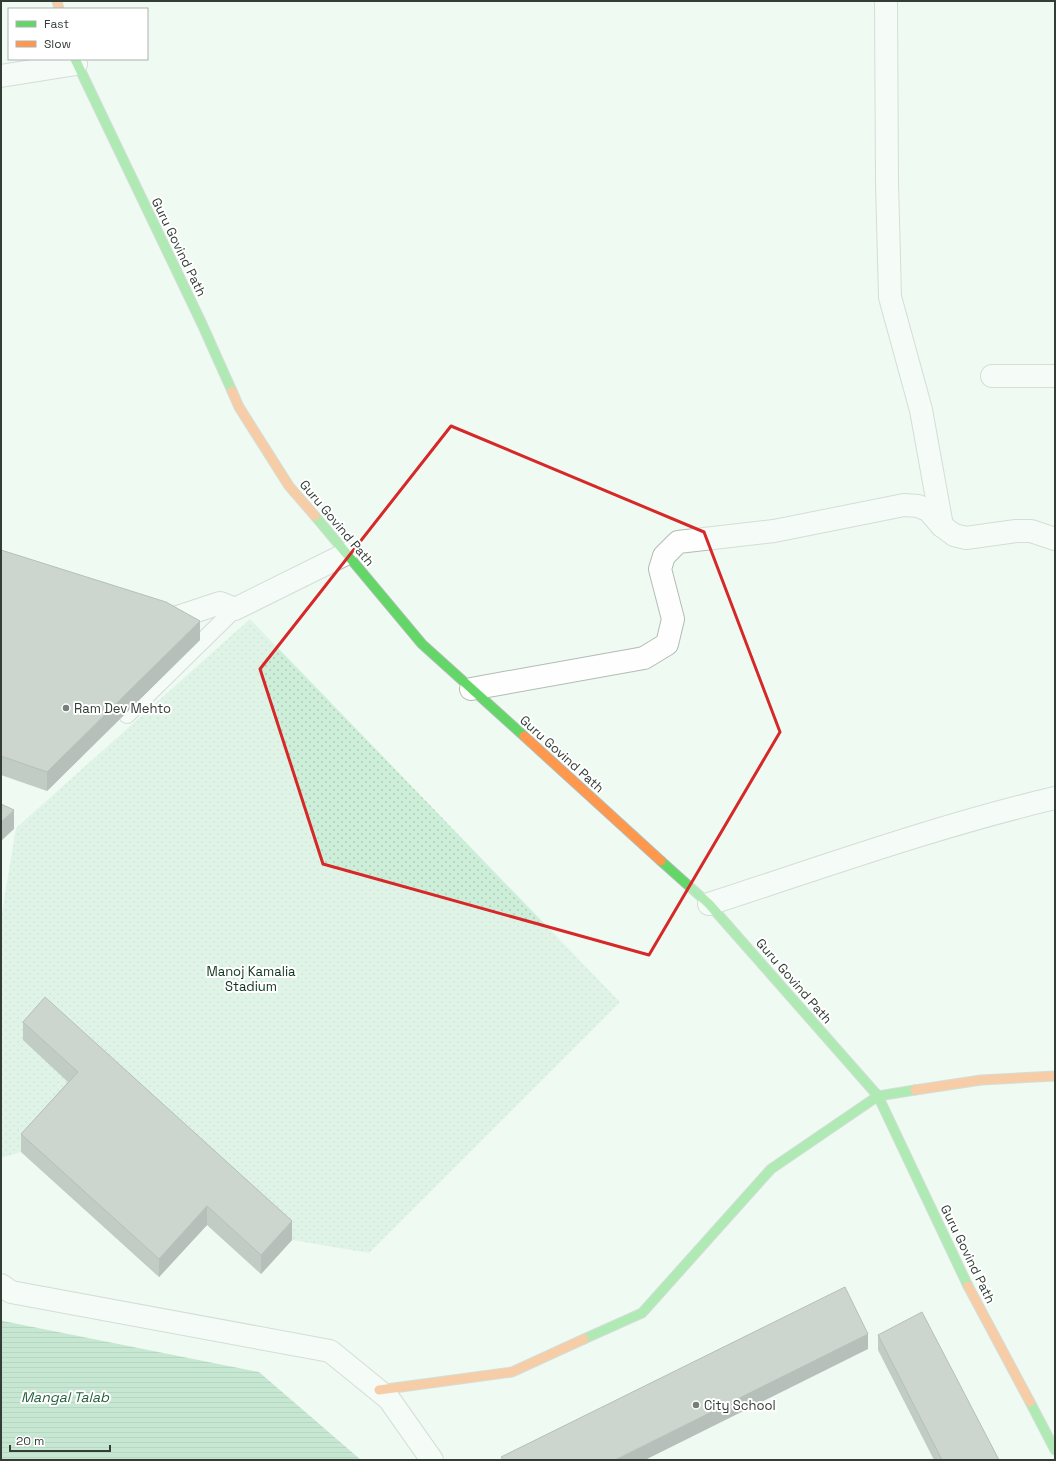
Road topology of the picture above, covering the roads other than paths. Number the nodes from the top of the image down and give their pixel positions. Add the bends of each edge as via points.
1 (886, 1) edge
2 (76, 62) edge
3 (1, 76) edge
4 (992, 376) dead end
5 (1055, 376) edge
6 (942, 526) junction
7 (1055, 539) edge
8 (346, 554) junction
9 (235, 609) junction
10 (144, 613) edge
11 (471, 689) junction
12 (127, 716) edge
13 (1055, 798) edge
14 (708, 904) junction
15 (1055, 1076) edge
16 (878, 1096) junction
17 (1, 1285) edge
18 (379, 1390) junction
19 (1055, 1450) edge
20 (432, 1460) edge

1 - 6 street via 890,297 921,410
2 - 3 street
2 - 8 street, Guru Govind Path via 239,407 289,486
4 - 5 street
6 - 7 street via 954,535 966,538 1031,531
6 - 11 street via 928,510 918,506 904,506 774,531 678,542 664,556 660,569 673,619 667,644 644,658
8 - 9 street
8 - 11 street, Guru Govind Path via 422,644
9 - 10 street via 220,603 166,621
9 - 12 lane
11 - 14 street, Guru Govind Path
13 - 14 street via 915,837
14 - 16 street, Guru Govind Path
15 - 16 street via 981,1080
16 - 18 street via 771,1169 642,1313 512,1372
16 - 19 street, Guru Govind Path via 960,1269
17 - 18 street via 11,1292 330,1350
18 - 20 street via 389,1399

